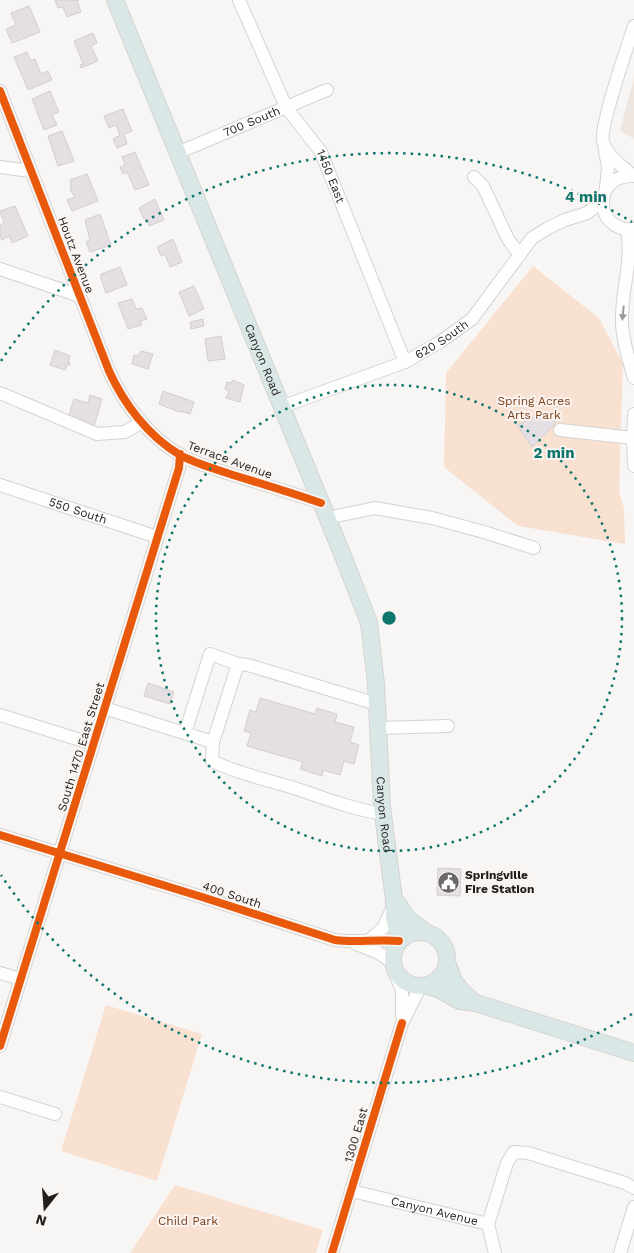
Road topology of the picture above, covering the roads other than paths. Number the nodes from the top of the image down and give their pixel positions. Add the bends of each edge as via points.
1 (114, 0) edge
2 (239, 0) edge
3 (634, 26) edge
4 (0, 90) edge
5 (327, 90) dead end
6 (286, 107) junction
7 (603, 142) junction
8 (177, 153) junction
9 (0, 167) edge
10 (30, 171) junction
11 (634, 176) edge
12 (474, 177) dead end
13 (606, 188) junction
14 (602, 202) junction
15 (565, 220) junction
16 (610, 222) junction
17 (630, 229) edge
18 (520, 255) junction
19 (0, 269) edge
20 (80, 296) junction
21 (405, 362) junction
22 (634, 378) edge
23 (0, 393) edge
24 (281, 407) junction
25 (634, 414) edge
26 (142, 422) junction
27 (560, 430) dead end
28 (633, 438) junction
29 (180, 454) junction
30 (634, 466) edge
31 (0, 486) edge
32 (321, 503) junction
33 (327, 518) junction
34 (156, 537) junction
35 (534, 548) dead end
36 (238, 664) junction
37 (377, 704) junction
38 (104, 708) junction
39 (0, 715) edge
40 (448, 726) dead end
41 (378, 728) junction
42 (185, 733) junction
43 (213, 742) junction
44 (93, 744) junction
45 (383, 814) junction
46 (0, 835) edge
47 (60, 854) junction
48 (394, 903) junction
49 (427, 933) junction
50 (368, 941) junction
51 (399, 941) junction
52 (351, 942) junction
53 (447, 962) junction
54 (394, 968) junction
55 (0, 973) edge
56 (20, 979) junction
57 (424, 986) junction
58 (476, 1003) junction
59 (402, 1023) junction
60 (0, 1046) edge
61 (634, 1053) edge
62 (0, 1097) edge
63 (55, 1114) dead end
64 (634, 1188) edge
65 (352, 1190) junction
66 (634, 1207) edge
67 (488, 1224) junction
68 (332, 1253) edge
69 (495, 1253) edge
70 (620, 1253) edge

1 - 8 main road, Canyon Road
2 - 6 street, 1450 East
3 - 7 street via 606,120
4 - 10 street, Houtz Avenue
5 - 6 street, 700 South
6 - 8 street, 700 South
6 - 21 street, 1450 East via 321,152
7 - 11 street via 615,162
7 - 13 street via 608,167
8 - 24 main road, Canyon Road
9 - 10 street
10 - 20 street, Houtz Avenue
11 - 13 street via 618,178
12 - 18 street via 483,186 508,240
13 - 14 street
14 - 15 street, 620 South via 587,213
14 - 16 street
15 - 16 street
15 - 18 street, 620 South via 532,238
16 - 17 street
17 -> 22 street via 622,321
18 - 21 street, 620 South via 472,319
19 - 20 street
20 - 26 street, Houtz Avenue via 114,382
21 - 24 street, 620 South
23 - 26 street via 97,434 125,432
24 - 32 main road, Canyon Road
25 - 28 street
26 - 29 street, Terrace Avenue
27 - 28 street
28 - 30 street
29 - 32 street, Terrace Avenue via 200,464
29 - 34 street, South 1470 East Street via 179,468
31 - 34 street, 550 South
32 - 33 main road, Canyon Road
33 - 35 street via 375,508 432,518
33 - 37 main road, Canyon Road via 369,623
34 - 38 street, South 1470 East Street
36 - 37 street
36 - 42 street via 210,654
36 - 43 street
37 - 41 main road, Canyon Road
38 - 42 street
38 - 44 street, South 1470 East Street
39 - 44 street
40 - 41 street
41 - 45 main road, Canyon Road
42 - 43 street
43 - 45 street via 212,761 228,769 360,810
44 - 47 street, South 1470 East Street
45 - 48 main road, Canyon Road
46 - 47 street, 400 South
47 - 52 street, 400 South via 335,940
47 - 56 street, South 1470 East Street
48 - 49 main road, Canyon Road
48 - 50 street via 383,928
48 - 51 main road, Canyon Road
49 - 51 main road via 412,933
49 - 53 main road via 440,940
50 - 51 street, 400 South
50 - 52 street, 400 South
51 - 54 main road via 392,957
52 - 54 street, 400 South via 382,954
53 - 57 main road via 440,977
53 - 58 main road via 454,981
54 - 57 main road via 404,982
54 - 59 street, 1300 East via 402,990
55 - 56 street
56 - 60 street, South 1470 East Street
57 - 58 main road via 460,1001
57 - 59 street, 1300 East
58 - 61 main road
59 - 65 street, 1300 East
62 - 63 street
64 - 67 street via 528,1153 514,1152 507,1163
65 - 67 street, Canyon Avenue
65 - 68 street, 1300 East
66 - 70 street
67 - 69 street, Canyon Avenue

